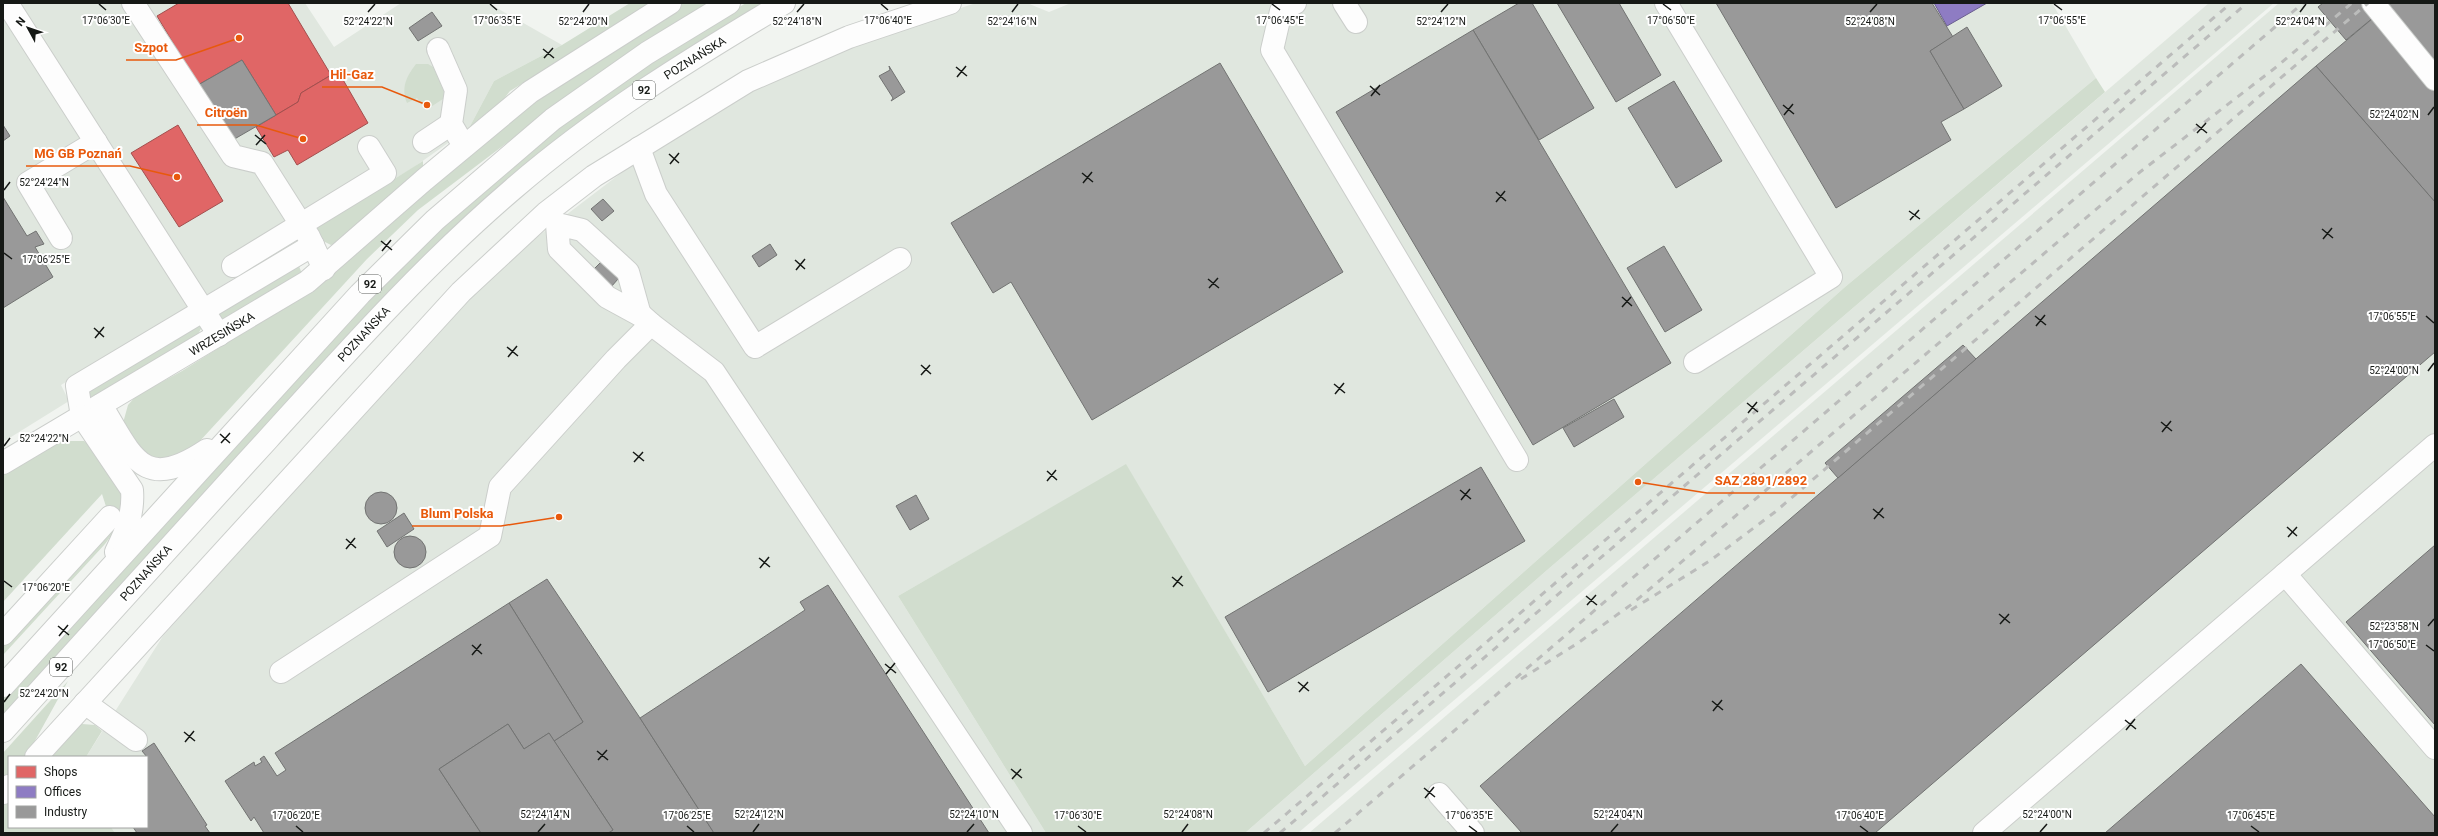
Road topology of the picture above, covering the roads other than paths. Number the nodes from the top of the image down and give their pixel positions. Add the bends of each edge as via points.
1 (7, 3) edge
2 (133, 3) edge
3 (670, 3) edge
4 (729, 3) edge
5 (784, 3) edge
6 (950, 3) edge
7 (1295, 3) edge
8 (1344, 3) edge
9 (1666, 3) edge
10 (2373, 3) edge
11 (1356, 22) dead end
12 (438, 49) dead end
13 (2435, 79) edge
14 (451, 124) junction
15 (96, 142) junction
16 (424, 142) dead end
17 (464, 146) junction
18 (369, 147) dead end
19 (639, 148) junction
20 (551, 219) junction
21 (301, 224) junction
22 (62, 238) dead end
23 (313, 245) junction
24 (900, 259) dead end
25 (233, 266) dead end
26 (324, 269) junction
27 (203, 309) junction
28 (646, 320) junction
29 (219, 335) junction
30 (1695, 362) dead end
31 (101, 405) junction
32 (82, 416) junction
33 (235, 431) junction
34 (2435, 445) edge
35 (1517, 460) dead end
36 (3, 464) edge
37 (110, 517) dead end
38 (106, 573) junction
39 (2285, 574) junction
40 (3, 634) edge
41 (281, 672) dead end
42 (3, 686) edge
43 (85, 703) junction
44 (3, 731) edge
45 (136, 740) dead end
46 (2435, 748) edge
47 (37, 756) edge
48 (1439, 794) dead end
49 (1021, 833) edge
50 (1473, 833) edge
51 (1984, 833) edge

1 - 15 street
2 - 21 street via 233,156 262,163
3 - 17 street via 530,92
4 - 33 street, 92 via 592,90 492,168 399,254
5 - 44 street, POZNAŃSKA / 92 via 682,65 598,121 512,189 449,246 347,351
6 - 19 street via 848,37 779,65 748,81
7 - 35 street via 1282,11 1272,50
8 - 11 street
9 - 30 street via 1831,277
10 - 13 street
12 - 14 street via 456,90
14 - 16 street
14 - 17 street
15 - 22 street via 28,183
15 - 27 street
17 - 26 street, WRZESIŃSKA
18 - 21 street via 385,173
19 - 20 street via 594,176
19 - 24 street via 656,194 755,347
20 - 28 street via 559,250 607,297
20 - 28 street via 582,230 628,272
20 - 43 street via 461,292
21 - 23 street
21 - 25 street
23 - 26 street
23 - 27 street
26 - 29 street, WRZESIŃSKA via 285,296
27 - 29 street
27 - 32 street via 77,386
28 - 41 street via 616,359 500,487 490,536
28 - 49 street via 714,372
29 - 31 street, WRZESIŃSKA
31 - 32 street, WRZESIŃSKA
31 - 33 street via 134,457 153,468 164,470 180,466
32 - 36 street, WRZESIŃSKA
32 - 38 street via 132,490 130,522
33 - 38 street, 92
34 - 39 street
37 - 40 street
38 - 42 street, 92
39 - 46 street
39 - 51 street
43 - 45 street
43 - 47 street
48 - 50 street

